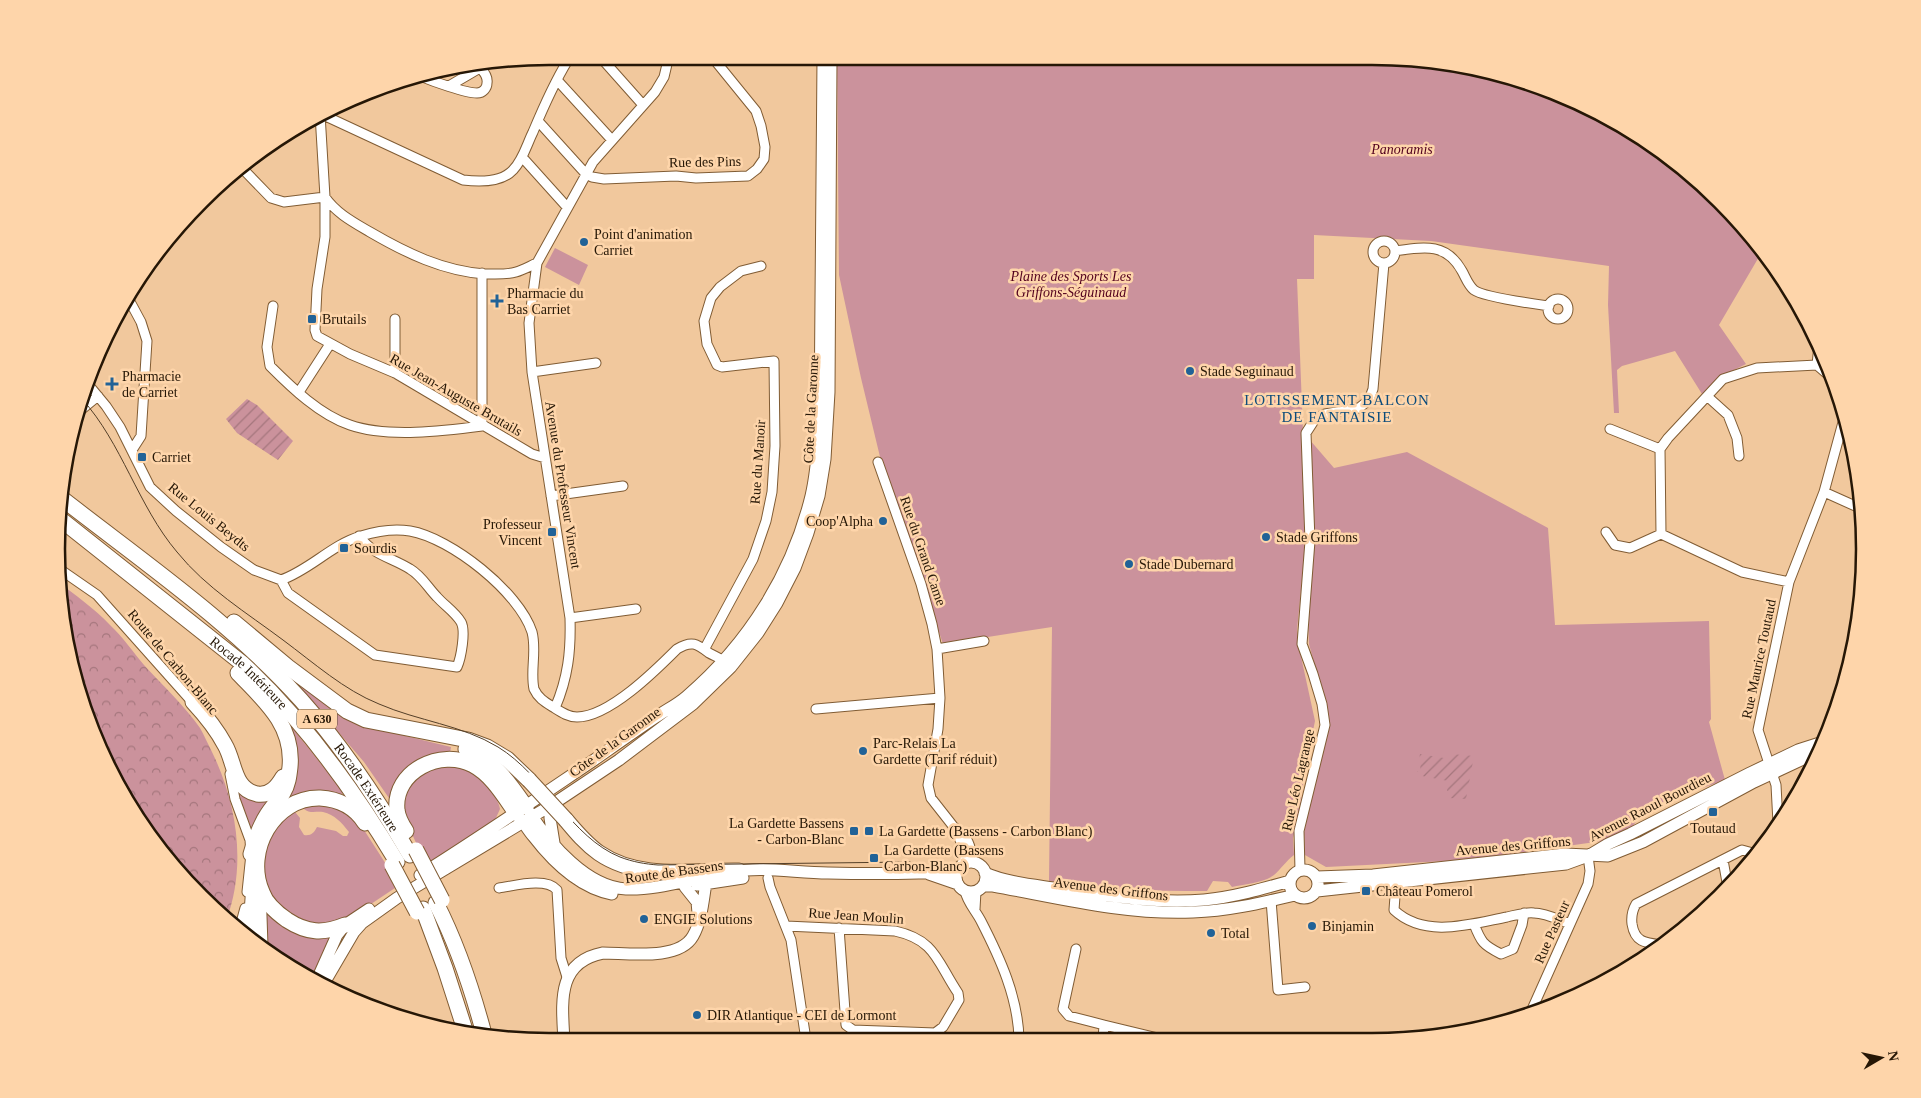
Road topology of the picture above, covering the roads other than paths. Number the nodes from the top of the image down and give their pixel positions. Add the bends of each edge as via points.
1 (565, 65) edge
2 (607, 65) edge
3 (667, 65) edge
4 (719, 65) edge
5 (823, 65) edge
6 (831, 65) edge
7 (430, 80) edge
8 (557, 80) junction
9 (449, 86) dead end
10 (643, 105) junction
11 (329, 118) edge
12 (538, 121) junction
13 (321, 123) edge
14 (611, 140) junction
15 (522, 157) junction
16 (246, 172) edge
17 (586, 174) junction
18 (325, 197) junction
19 (568, 207) junction
20 (1395, 251) junction
21 (537, 263) junction
22 (1384, 263) junction
23 (761, 266) dead end
24 (482, 273) junction
25 (132, 304) edge
26 (273, 306) dead end
27 (1549, 306) dead end
28 (395, 319) dead end
29 (330, 344) junction
30 (1817, 361) edge
31 (596, 363) dead end
32 (1817, 365) junction
33 (1821, 368) edge
34 (532, 372) junction
35 (396, 373) junction
36 (93, 389) edge
37 (300, 392) junction
38 (98, 396) junction
39 (1708, 397) junction
40 (87, 405) edge
41 (482, 426) junction
42 (1610, 428) dead end
43 (1842, 431) edge
44 (1660, 449) junction
45 (132, 450) junction
46 (1740, 456) dead end
47 (545, 458) junction
48 (878, 462) dead end
49 (623, 486) dead end
50 (1824, 492) junction
51 (551, 496) junction
52 (67, 503) edge
53 (1854, 505) edge
54 (66, 523) edge
55 (1606, 532) dead end
56 (1661, 534) junction
57 (360, 536) junction
58 (101, 550) junction
59 (66, 573) edge
60 (281, 580) junction
61 (1789, 582) junction
62 (199, 605) junction
63 (636, 609) dead end
64 (570, 618) junction
65 (984, 641) dead end
66 (937, 649) junction
67 (707, 650) junction
68 (724, 661) junction
69 (717, 675) junction
70 (940, 698) junction
71 (192, 702) junction
72 (555, 708) junction
73 (816, 709) dead end
74 (366, 720) junction
75 (1814, 745) edge
76 (1810, 755) edge
77 (290, 762) junction
78 (1771, 769) junction
79 (515, 791) junction
80 (551, 795) junction
81 (1777, 813) edge
82 (525, 815) junction
83 (501, 835) junction
84 (533, 837) junction
85 (555, 845) junction
86 (1749, 852) edge
87 (251, 854) junction
88 (1588, 856) junction
89 (404, 858) junction
90 (1723, 860) junction
91 (965, 866) junction
92 (1300, 870) junction
93 (739, 871) junction
94 (827, 873) junction
95 (985, 873) junction
96 (927, 874) junction
97 (258, 876) junction
98 (1317, 877) junction
99 (768, 878) junction
100 (1726, 878) edge
101 (1290, 881) junction
102 (1359, 881) junction
103 (1396, 882) junction
104 (706, 883) junction
105 (685, 887) junction
106 (498, 888) dead end
107 (970, 888) junction
108 (1317, 891) junction
109 (1295, 895) junction
110 (1271, 900) junction
111 (429, 906) junction
112 (1524, 913) junction
113 (699, 922) junction
114 (241, 923) edge
115 (1474, 924) junction
116 (1570, 924) junction
117 (344, 925) junction
118 (786, 926) junction
119 (247, 927) edge
120 (839, 928) junction
121 (260, 937) edge
122 (1652, 944) edge
123 (1076, 949) dead end
124 (319, 974) edge
125 (568, 977) junction
126 (327, 979) edge
127 (1305, 986) dead end
128 (1534, 1005) edge
129 (464, 1025) edge
130 (1104, 1025) junction
131 (482, 1028) edge
132 (564, 1033) edge
133 (805, 1033) edge
134 (894, 1033) edge
135 (938, 1033) edge
136 (1018, 1033) edge
137 (1103, 1033) edge
138 (1134, 1033) edge

1 - 8 street
2 - 10 street
3 - 10 street via 664,77
4 - 17 street, Rue des Pins via 756,112 765,147 764,159 757,169 748,176 696,178 604,179
5 - 68 main road, Côte de la Garonne via 818,458 811,495 787,565 751,628
6 - 69 main road, Côte de la Garonne via 828,421 819,496 798,560 777,603 758,632
7 - 9 street
8 - 12 street
8 - 14 street
10 - 14 street
11 - 15 street via 462,180 497,179 513,171
12 - 15 street
12 - 17 street
13 - 18 street
14 - 17 street
15 - 19 street
16 - 18 street via 271,198 284,202
17 - 19 street
18 - 24 street via 346,217 401,250 450,269
18 - 29 street, Rue Jean-Auguste Brutails via 325,237 315,330 321,340
19 - 21 street
20 - 22 street via 1393,258
20 - 22 street via 1386,242 1376,245 1375,259
20 - 27 street via 1424,247 1446,252 1474,291
21 - 24 street via 516,272
21 - 34 street, Avenue du Professeur Vincent via 530,323
22 - 92 street, Rue Léo Lagrange via 1373,389 1369,400 1359,408 1315,419 1306,433 1310,541 1302,644 1318,689 1324,725 1299,831
23 - 67 street, Rue du Manoir via 741,271 720,287 711,298 704,321 707,344 717,365 774,361 775,438 772,492 766,521 753,559
24 - 41 street
25 - 45 street via 147,341 141,436
26 - 37 street via 267,347 270,366
28 - 35 street
29 - 35 street, Rue Jean-Auguste Brutails
29 - 37 street
30 - 32 street
31 - 34 street
32 - 33 street
32 - 39 street via 1757,368 1723,379
34 - 47 street, Avenue du Professeur Vincent
35 - 41 street, Rue Jean-Auguste Brutails
36 - 38 street, Rue Louis Beydts
37 - 41 street via 323,411 349,425 376,431
38 - 40 street
38 - 45 street, Rue Louis Beydts
39 - 44 street
39 - 46 street via 1728,415
41 - 47 street, Rue Jean-Auguste Brutails
42 - 44 street
43 - 50 street, Rue Maurice Toutaud
44 - 56 street
45 - 60 street, Rue Louis Beydts via 150,487 176,511 254,570
47 - 51 street, Avenue du Professeur Vincent
48 - 66 street, Rue du Grand Came via 921,584
49 - 51 street
50 - 53 street
50 - 61 street, Rue Maurice Toutaud
51 - 64 street, Avenue du Professeur Vincent
52 - 62 highway, Rocade Extérieure / A 630
54 - 58 highway, Rocade Intérieure / A 630
55 - 56 street via 1615,545 1630,548
56 - 61 street, Rue Maurice Toutaud via 1742,572
57 - 60 street
57 - 60 street via 373,552 412,570 462,623 457,667 375,655 288,593
57 - 72 street via 397,529 428,536 453,548 498,584 522,611 532,633 534,690 537,696
58 - 77 highway via 260,695 284,728
58 - 89 highway, Rocade Intérieure / A 630 via 243,664 268,688 324,752
59 - 71 street, Route de Carbon-Blanc via 97,595
61 - 78 street, Rue Maurice Toutaud via 1758,730
62 - 74 highway via 228,617 314,688
62 - 89 highway, Rocade Extérieure / A 630 via 280,678 318,720 357,771
63 - 64 street
64 - 72 street, Avenue du Professeur Vincent via 571,646 562,692
65 - 66 street
66 - 70 street, Rue du Grand Came
67 - 68 street
67 - 69 street
67 - 72 street via 692,644 683,645 643,683 606,707 585,716 571,716
68 - 69 main road, Côte de la Garonne
69 - 80 main road, Côte de la Garonne
69 - 80 main road, Côte de la Garonne via 693,704 626,755
70 - 73 street
70 - 91 street, Rue du Grand Came via 928,784 931,798 953,826 966,836 971,849
71 - 77 highway via 214,724 243,789 261,794 275,789
71 - 87 street, Route de Carbon-Blanc via 222,750 247,828
74 - 79 highway via 480,755
74 - 93 highway, bridge via 468,740 487,747 529,780 598,852 629,868 663,872
75 - 78 main road, Avenue Raoul Bourdieu via 1798,750
76 - 78 main road, Avenue Raoul Bourdieu
77 - 87 highway via 283,792 256,836
78 - 81 street, Rue Maurice Toutaud via 1776,785
78 - 88 main road, Avenue Raoul Bourdieu
79 - 80 highway
79 - 82 highway
80 - 82 main road, Côte de la Garonne
80 - 85 main road via 550,818
82 - 83 main road
82 - 84 main road, Route de Bassens
82 - 85 main road
82 - 89 highway via 474,766 451,758 434,760 407,778 398,796
82 - 117 main road
83 - 84 main road
83 - 126 main road via 362,922
84 - 105 main road, Route de Bassens via 576,880 592,888 625,896
85 - 93 main road via 594,879 625,889
86 - 90 street via 1742,850
87 - 114 street, Route de Carbon-Blanc
87 - 119 main road via 252,891
88 - 102 main road, Avenue des Griffons via 1565,854 1405,872
88 - 103 main road, Avenue des Griffons via 1566,864
88 - 116 street, Rue Pasteur via 1588,884
89 - 97 highway via 349,806 333,799 315,798 290,806 271,821 258,854
89 - 111 highway, Rocade Extérieure / A 630
89 - 111 highway, bridge
90 - 100 street
90 - 122 street via 1636,904 1631,917 1634,934
91 - 95 main road via 980,866
91 - 96 main road, Avenue des Griffons
91 - 107 main road via 956,880
92 - 98 main road via 1310,870
92 - 101 main road
93 - 94 main road
94 - 96 main road, Avenue des Griffons
94 - 99 main road, Route de Bassens
95 - 101 main road, Avenue des Griffons via 1022,883 1161,901 1230,896
95 - 107 main road via 986,877
96 - 107 main road, Avenue des Griffons
97 - 117 highway via 270,906 295,925 310,932 322,932
97 - 121 highway
98 - 102 main road, Avenue des Griffons
98 - 108 main road
99 - 104 main road, Route de Bassens
99 - 118 street
101 - 109 main road
102 - 103 main road, Avenue des Griffons
102 - 108 main road, Avenue des Griffons
103 - 115 street via 1394,910 1401,916 1433,927
104 - 105 main road, Route de Bassens
104 - 113 main road
105 - 113 main road via 697,902
106 - 125 street via 545,882 554,886 557,890 561,958
107 - 110 main road, Avenue des Griffons via 993,886 1096,905 1168,912 1220,910
107 - 136 street via 968,900 1007,974
108 - 109 main road via 1307,898
109 - 110 main road, Avenue des Griffons
110 - 127 street via 1278,990
111 - 129 highway via 432,932
111 - 131 highway, Rocade Extérieure / A 630 via 447,925 462,961
112 - 115 street
112 - 115 street via 1513,949 1501,954 1485,946
112 - 116 street via 1535,912
113 - 125 main road via 693,937 683,948 664,953 594,954 577,963
116 - 128 street, Rue Pasteur
117 - 124 main road
118 - 120 street, Rue Jean Moulin
118 - 133 street
120 - 134 street via 846,1025 853,1030
120 - 135 street, Rue Jean Moulin via 909,934 933,951 960,1000
123 - 130 street via 1063,1009 1069,1016
125 - 132 main road via 562,994
130 - 137 street
130 - 138 street

